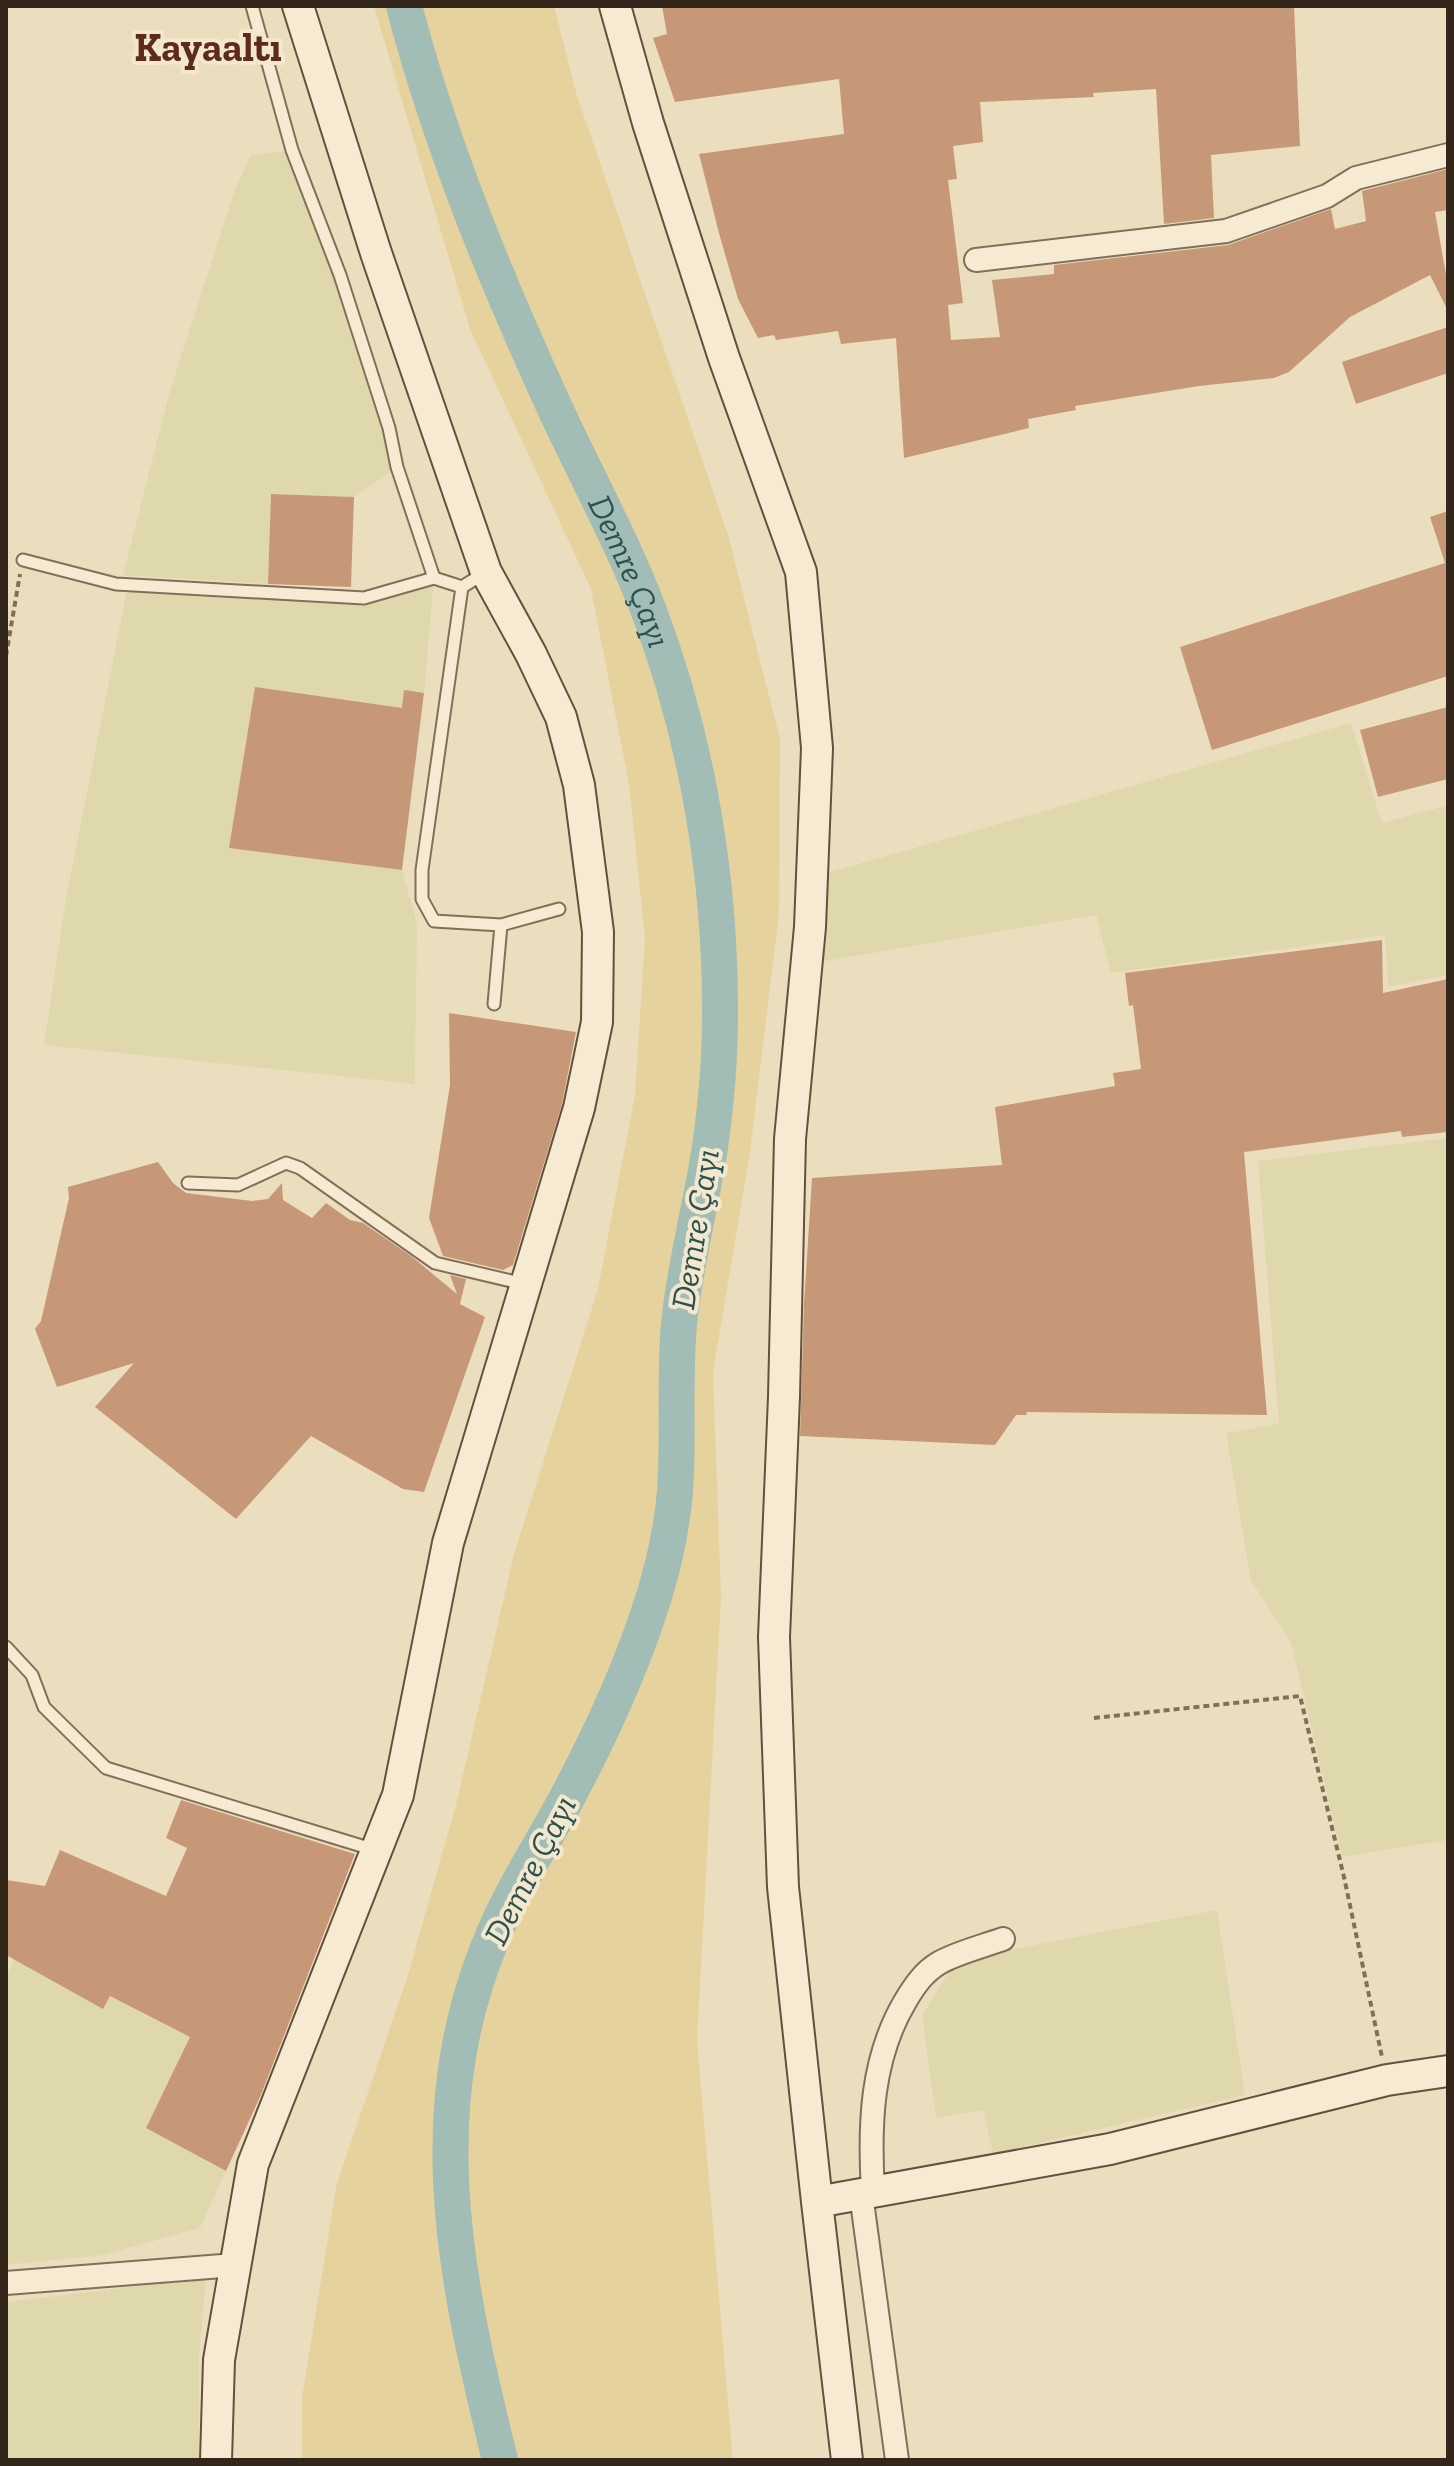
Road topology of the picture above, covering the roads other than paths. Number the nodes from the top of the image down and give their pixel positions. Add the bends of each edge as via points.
1 (252, 6) edge
2 (298, 6) edge
3 (615, 6) edge
4 (1448, 155) edge
5 (976, 260) dead end
6 (23, 560) road end
7 (434, 578) junction
8 (474, 580) junction
9 (559, 909) dead end
10 (501, 925) junction
11 (494, 1004) dead end
12 (188, 1183) dead end
13 (525, 1284) junction
14 (6, 1647) edge
15 (376, 1850) junction
16 (1003, 1939) dead end
17 (1448, 2071) edge
18 (867, 2192) junction
19 (817, 2202) junction
20 (235, 2265) junction
21 (6, 2283) edge
22 (216, 2460) edge
23 (847, 2460) edge
24 (897, 2460) edge

1 - 7 lane via 292,150 340,275
2 - 8 street
3 - 19 street via 724,358 801,572 816,763 810,927 790,1139 774,1637 783,1887
4 - 5 street via 1356,178 1327,196 1226,231
6 - 7 lane via 116,584 364,598
7 - 8 lane
8 - 10 lane via 422,870 422,899 434,921
8 - 13 street via 531,654 561,717 579,785 598,932 597,1022 579,1108
9 - 10 lane
10 - 11 lane
12 - 13 lane via 238,1185 286,1163 435,1263
13 - 15 street via 448,1543 398,1795
14 - 15 lane via 32,1675 44,1707 106,1768
15 - 20 street via 253,2164
16 - 18 street via 940,1962 917,1981 894,2021 876,2075
17 - 18 street via 1387,2080 1110,2149
18 - 19 street
18 - 24 street
19 - 23 street
20 - 21 street
20 - 22 street via 219,2360

